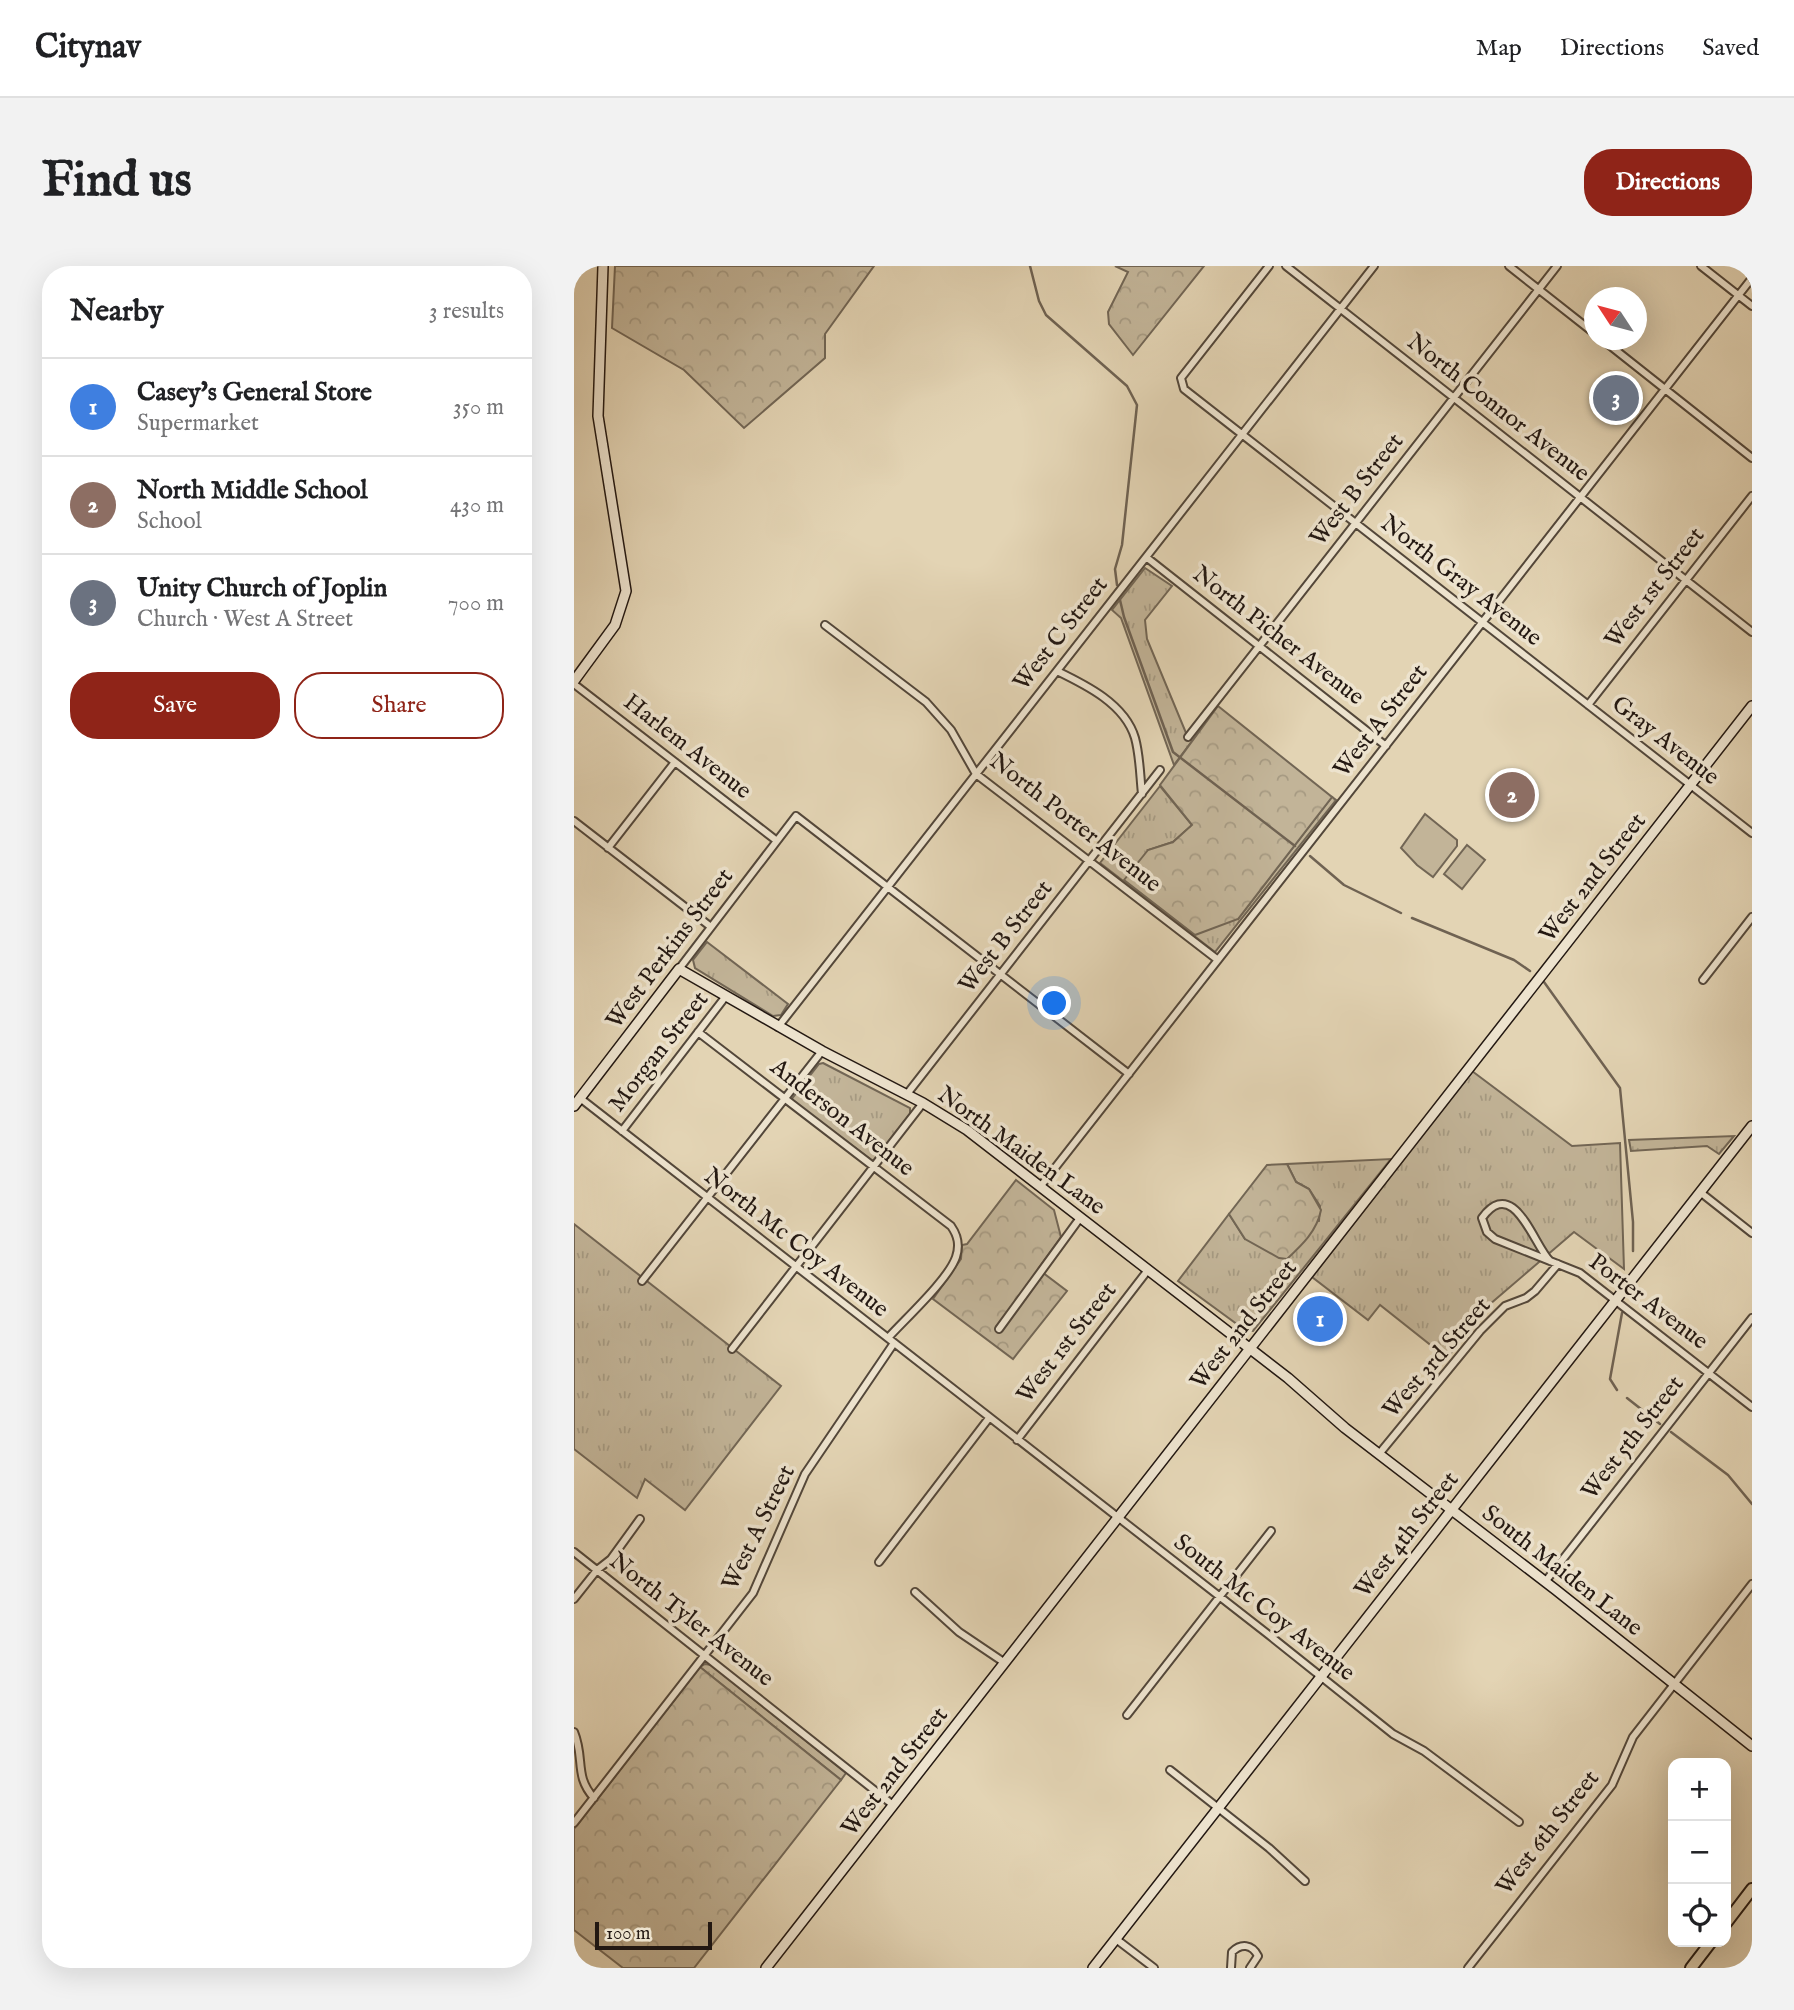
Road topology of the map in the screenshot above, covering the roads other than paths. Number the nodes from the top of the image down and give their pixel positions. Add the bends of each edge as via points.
1 (604, 266) edge
2 (1269, 266) edge
3 (1286, 266) edge
4 (1374, 266) edge
5 (1509, 266) edge
6 (1557, 266) edge
7 (1701, 266) edge
8 (1752, 278) edge
9 (1539, 289) junction
10 (1738, 295) junction
11 (1752, 306) edge
12 (1340, 309) junction
13 (1584, 325) edge
14 (1616, 350) edge
15 (1666, 389) junction
16 (1454, 398) junction
17 (1242, 434) junction
18 (1752, 458) edge
19 (1752, 496) edge
20 (1580, 497) junction
21 (1356, 522) junction
22 (1146, 558) junction
23 (1686, 580) junction
24 (1482, 622) junction
25 (825, 625) dead end
26 (1752, 632) edge
27 (1259, 647) junction
28 (1057, 671) junction
29 (574, 683) edge
30 (1588, 705) junction
31 (1752, 706) edge
32 (1188, 737) dead end
33 (1386, 746) junction
34 (675, 762) junction
35 (1160, 770) dead end
36 (976, 774) junction
37 (1690, 785) junction
38 (1142, 794) junction
39 (574, 821) edge
40 (1752, 833) edge
41 (777, 841) junction
42 (608, 848) junction
43 (1090, 860) junction
44 (888, 886) junction
45 (1752, 917) edge
46 (711, 928) junction
47 (1218, 960) junction
48 (679, 969) junction
49 (1001, 974) junction
50 (1703, 980) dead end
51 (726, 996) junction
52 (778, 1027) junction
53 (698, 1032) junction
54 (822, 1051) junction
55 (1129, 1074) junction
56 (907, 1094) junction
57 (785, 1099) junction
58 (577, 1102) edge
59 (923, 1103) junction
60 (1752, 1126) edge
61 (622, 1131) junction
62 (873, 1167) junction
63 (1040, 1187) junction
64 (1700, 1192) junction
65 (707, 1198) junction
66 (1080, 1217) junction
67 (1752, 1233) edge
68 (1554, 1262) junction
69 (796, 1267) junction
70 (1148, 1270) junction
71 (642, 1281) dead end
72 (1615, 1300) junction
73 (1752, 1318) edge
74 (999, 1329) dead end
75 (888, 1338) junction
76 (894, 1343) junction
77 (732, 1349) dead end
78 (1250, 1349) junction
79 (1709, 1372) junction
80 (1752, 1407) edge
81 (989, 1418) junction
82 (1017, 1440) junction
83 (1379, 1454) junction
84 (1452, 1509) junction
85 (1118, 1518) junction
86 (640, 1519) dead end
87 (1271, 1531) dead end
88 (574, 1552) edge
89 (879, 1562) dead end
90 (597, 1570) junction
91 (1545, 1582) junction
92 (1752, 1584) edge
93 (915, 1592) dead end
94 (1219, 1597) junction
95 (574, 1599) edge
96 (706, 1655) junction
97 (1005, 1662) junction
98 (1321, 1677) junction
99 (1674, 1684) junction
100 (1127, 1715) dead end
101 (574, 1732) edge
102 (1752, 1746) edge
103 (1170, 1770) dead end
104 (594, 1798) junction
105 (893, 1805) junction
106 (1218, 1808) junction
107 (1519, 1822) dead end
108 (574, 1824) edge
109 (1305, 1881) dead end
110 (1752, 1889) edge
111 (1731, 1916) edge
112 (1116, 1939) junction
113 (1707, 1947) edge
114 (766, 1968) edge
115 (1093, 1968) edge
116 (1154, 1968) edge
117 (1231, 1968) edge
118 (1250, 1968) edge
119 (1468, 1968) edge
120 (1691, 1968) edge

1 - 29 street via 598,416 626,591 615,625
2 - 17 street, North Gray Avenue via 1181,382
3 - 12 street, North Connor Avenue
4 - 12 street, West C Street
5 - 9 street
6 - 9 street, West B Street
7 - 10 street
8 - 10 street, West A Street
9 - 13 street
9 - 16 street, West B Street
10 - 11 street
10 - 15 street, West A Street
12 - 16 street, North Connor Avenue
12 - 17 street, West C Street
14 - 15 street
15 - 18 street
15 - 20 street, West A Street
16 - 20 street, North Connor Avenue
16 - 21 street, West B Street
17 - 21 street, North Gray Avenue
17 - 22 street, West C Street
19 - 23 street, West 1st Street
20 - 23 street, North Connor Avenue
20 - 24 street, West A Street
21 - 24 street, North Gray Avenue
21 - 27 street, West B Street
22 - 27 street, North Picher Avenue
22 - 28 street, West C Street
23 - 26 street, North Connor Avenue
23 - 30 street, West 1st Street
24 - 30 street, North Gray Avenue
24 - 33 street, West A Street
25 - 36 street, North Porter Avenue via 932,708 951,730
27 - 32 street, West B Street
27 - 33 street, North Picher Avenue
28 - 36 street, West C Street
28 - 38 street via 1105,699 1129,726 1136,743
29 - 34 street, Harlem Avenue
30 - 37 street, Gray Avenue
31 - 37 street, West 2nd Street
33 - 47 street, West A Street
34 - 41 street, Harlem Avenue
34 - 42 street
35 - 38 street, West B Street
36 - 43 street, North Porter Avenue
36 - 44 street, West C Street
37 - 40 street, Gray Avenue
37 - 78 street, West 2nd Street
38 - 43 street, West B Street
39 - 42 street
41 - 44 street, West Perkins Street via 796,816
41 - 46 street, West Perkins Street
42 - 46 street
43 - 47 street, North Porter Avenue
43 - 49 street, West B Street
44 - 49 street
44 - 52 street, West C Street
45 - 50 street
46 - 48 street, West Perkins Street
47 - 55 street, West A Street
48 - 51 street, North Maiden Lane
48 - 58 street, West Perkins Street
49 - 55 street
49 - 56 street, West B Street
51 - 52 street, North Maiden Lane
51 - 53 street, Morgan Street
52 - 54 street, North Maiden Lane
53 - 57 street, Anderson Avenue
53 - 61 street, Morgan Street
54 - 56 street, North Maiden Lane
54 - 57 street
55 - 63 street, West A Street
56 - 59 street, North Maiden Lane
57 - 62 street, Anderson Avenue
57 - 65 street
58 - 61 street, North Mc Coy Avenue
59 - 62 street
59 - 63 street, North Maiden Lane via 967,1130
60 - 64 street, West 4th Street
61 - 65 street, North Mc Coy Avenue
62 - 69 street
62 - 75 street, Anderson Avenue via 951,1226 958,1239 952,1264
63 - 66 street, North Maiden Lane
64 - 67 street
64 - 72 street, West 4th Street
65 - 69 street, North Mc Coy Avenue
65 - 71 street
66 - 70 street, North Maiden Lane
66 - 74 street
68 - 68 street, Porter Avenue via 1495,1239 1487,1233 1482,1218 1486,1212 1500,1205 1516,1210 1532,1229 1539,1249
68 - 72 street, Porter Avenue via 1580,1273
68 - 83 street, West 3rd Street via 1535,1291 1505,1306 1480,1331
69 - 75 street, North Mc Coy Avenue
69 - 77 street
70 - 78 street, North Maiden Lane
70 - 82 street, West 1st Street
72 - 79 street, Porter Avenue
72 - 84 street, West 4th Street
73 - 79 street, West 5th Street
75 - 76 street, North Mc Coy Avenue
76 - 81 street, North Mc Coy Avenue
76 - 96 street, West A Street via 804,1474 753,1593
78 - 83 street, South Maiden Lane
78 - 85 street, West 2nd Street
79 - 80 street, Porter Avenue
79 - 91 street, West 5th Street
81 - 82 street, South Mc Coy Avenue
81 - 89 street, West 1st Street
82 - 85 street, South Mc Coy Avenue
83 - 84 street, South Maiden Lane
84 - 91 street, South Maiden Lane
84 - 98 street, West 4th Street
85 - 94 street, South Mc Coy Avenue
85 - 97 street, West 2nd Street
86 - 90 street via 611,1559
87 - 94 street
88 - 90 street, North Tyler Avenue
90 - 95 street
90 - 96 street, North Tyler Avenue
91 - 99 street, South Maiden Lane
92 - 99 street, West 6th Street
93 - 97 street via 959,1632
94 - 98 street, South Mc Coy Avenue
94 - 100 street
96 - 104 street, West A Street
96 - 105 street, North Tyler Avenue
97 - 105 street, West 2nd Street
98 - 106 street, West 4th Street
98 - 107 street, South Mc Coy Avenue
99 - 102 street, South Maiden Lane
99 - 119 street, West 6th Street via 1633,1737 1612,1786
101 - 104 street via 579,1778
103 - 106 street
104 - 108 street, West A Street
105 - 114 street, West 2nd Street
106 - 109 street
106 - 112 street, West 4th Street
110 - 111 main road
112 - 115 street, West 4th Street
112 - 116 street
113 - 120 main road
117 - 118 street via 1232,1952 1247,1945 1258,1956

